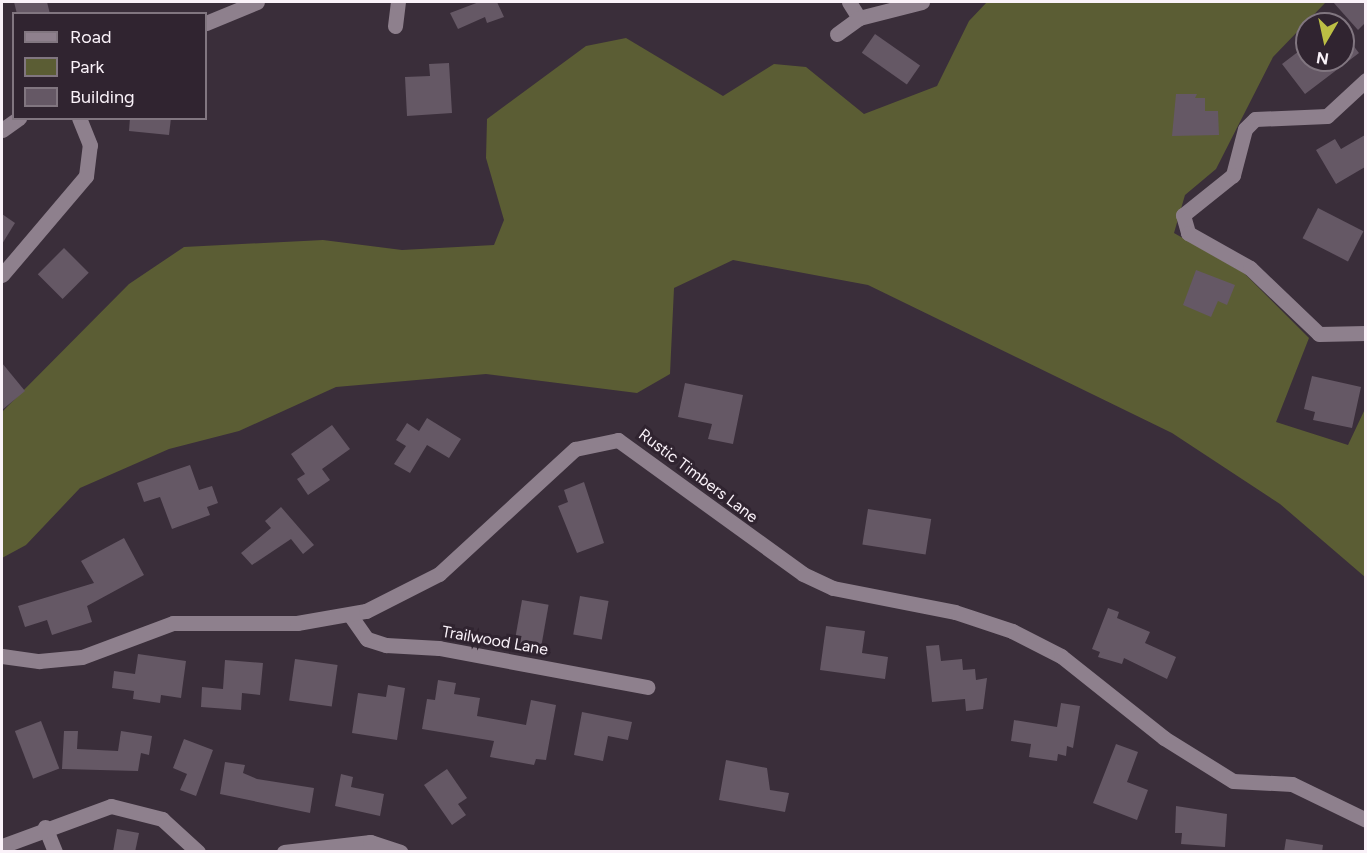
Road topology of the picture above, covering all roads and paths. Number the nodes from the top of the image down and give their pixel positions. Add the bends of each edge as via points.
1 (257, 2) edge
2 (398, 2) edge
3 (849, 2) edge
4 (922, 2) edge
5 (859, 18) junction
6 (207, 23) edge
7 (395, 26) dead end
8 (837, 34) dead end
9 (1365, 80) edge
10 (16, 120) edge
11 (80, 120) edge
12 (2, 130) edge
13 (2, 275) edge
14 (1365, 333) edge
15 (350, 615) junction
16 (2, 656) edge
17 (647, 687) dead end
18 (1365, 820) edge
19 (45, 827) junction
20 (2, 846) edge
21 (56, 852) edge
22 (198, 852) edge
23 (284, 852) edge
24 (400, 852) edge

1 - 6 street
2 - 7 street
3 - 5 street
4 - 5 street
5 - 8 street
9 - 14 street via 1327,116 1255,119 1245,129 1233,175 1183,215 1188,233 1250,268 1319,334
10 - 12 street
11 - 13 street via 90,145 86,176
15 - 16 street, Rustic Timbers Lane via 297,623 173,623 82,657 39,661
15 - 17 street, Trailwood Lane via 367,639 386,645 439,648
15 - 18 street, Rustic Timbers Lane via 400,598 439,574 575,449 618,440 803,574 833,588 955,612 1012,632 1061,656 1164,738 1233,781 1292,784
19 - 20 street
19 - 21 street
19 - 22 street via 85,812 127,807 162,819
23 - 24 street via 370,842

